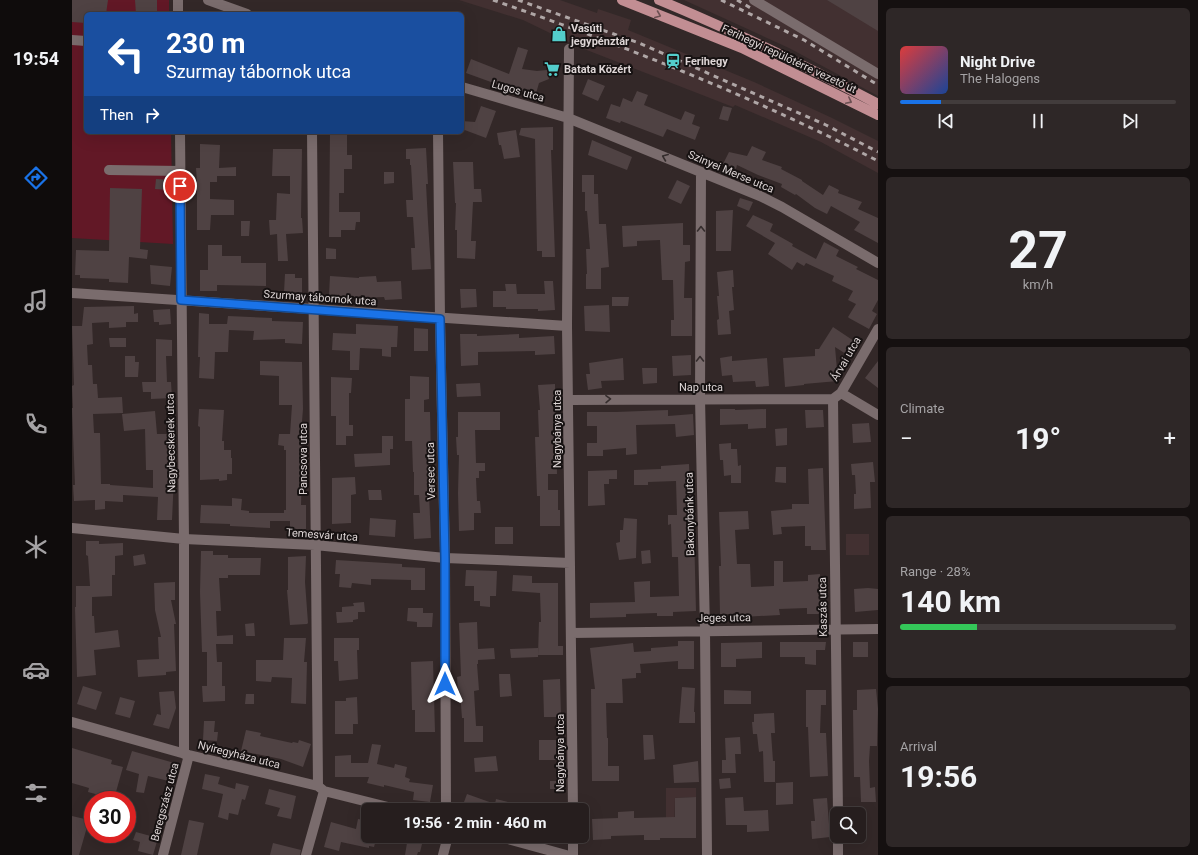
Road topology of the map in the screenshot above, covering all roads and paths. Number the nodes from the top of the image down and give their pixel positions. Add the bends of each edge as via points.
1 (178, 0) edge
2 (208, 0) edge
3 (622, 0) edge
4 (659, 0) edge
5 (754, 0) edge
6 (178, 12) edge
7 (241, 12) edge
8 (72, 40) edge
9 (84, 41) edge
10 (568, 49) dead end
11 (878, 74) edge
12 (464, 89) edge
13 (878, 104) edge
14 (878, 116) edge
15 (568, 118) junction
16 (180, 134) edge
17 (312, 134) edge
18 (438, 134) edge
19 (110, 170) dead end
20 (180, 172) junction
21 (701, 172) junction
22 (878, 263) edge
23 (72, 293) edge
24 (181, 300) junction
25 (314, 310) junction
26 (440, 319) junction
27 (567, 326) junction
28 (878, 329) edge
29 (837, 396) junction
30 (700, 398) junction
31 (569, 400) junction
32 (878, 415) edge
33 (72, 528) edge
34 (184, 538) junction
35 (315, 545) junction
36 (445, 558) junction
37 (570, 563) junction
38 (836, 629) junction
39 (878, 629) edge
40 (705, 631) junction
41 (571, 633) junction
42 (72, 722) edge
43 (187, 754) junction
44 (321, 788) junction
45 (375, 803) edge
46 (446, 803) edge
47 (573, 803) edge
48 (838, 807) edge
49 (446, 843) edge
50 (522, 843) edge
51 (573, 843) edge
52 (838, 843) edge
53 (163, 855) edge
54 (306, 855) edge
55 (443, 855) edge
56 (566, 855) edge
57 (573, 855) edge
58 (708, 855) edge
59 (838, 855) edge

1 - 6 street
2 - 7 street
3 -> 14 main road, Ferihegyi repülőtérre vezető út via 742,48
4 - 13 main road, Ferihegyi repülőtérre vezető út via 740,35
5 - 11 street
8 - 9 street
10 - 15 street, Nagybánya utca
12 - 15 street, Lugos utca
21 -> 15 street, Szinyei Merse utca
15 - 27 street, Nagybánya utca
16 - 20 street, Nagybecskerek utca
17 - 25 street, Pancsova utca
18 - 26 street, Versec utca
19 - 20 street
20 - 24 street, Nagybecskerek utca
21 - 22 street, Szinyei Merse utca via 782,207
30 -> 21 street, Bakonybánk utca
23 - 24 street, Szurmay tábornok utca
24 - 25 street, Szurmay tábornok utca
24 - 34 street, Nagybecskerek utca
25 - 26 street, Szurmay tábornok utca
25 - 35 street, Pancsova utca
26 - 27 street, Szurmay tábornok utca
26 - 36 street, Versec utca
27 - 31 street, Nagybánya utca
28 - 29 street, Árvai utca
29 - 30 street, Nap utca
29 - 32 street
29 - 38 street, Kaszás utca
31 -> 30 street, Nap utca
30 - 40 street, Bakonybánk utca
31 - 37 street, Nagybánya utca
33 - 34 street, Temesvár utca
34 - 35 street, Temesvár utca
34 - 43 street, Nagybecskerek utca
35 - 36 street, Temesvár utca
35 - 44 street, Pancsova utca
36 - 37 street, Temesvár utca
36 - 46 street, Versec utca
37 - 41 street, Nagybánya utca
38 - 39 street, Jeges utca
38 - 40 street, Jeges utca
38 - 48 street, Kaszás utca
40 - 41 street, Jeges utca
40 - 58 street, Bakonybánk utca
41 - 47 street, Nagybánya utca
42 - 43 street, Nyíregyháza utca
43 - 44 street, Nyíregyháza utca
43 - 53 street, Beregszász utca
44 - 45 street, Nyíregyháza utca
44 - 54 street, Pancsova utca
49 - 55 street
50 - 56 street
51 - 57 street
52 - 59 street

